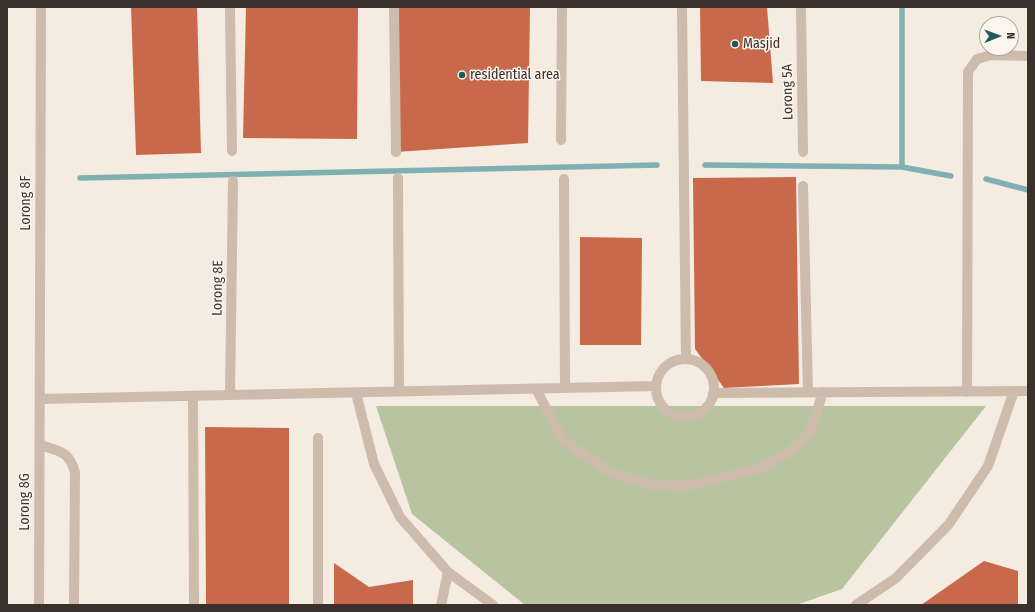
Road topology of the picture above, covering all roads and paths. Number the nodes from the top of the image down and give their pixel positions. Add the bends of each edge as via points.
1 (41, 7) edge
2 (230, 7) edge
3 (394, 7) edge
4 (562, 7) edge
5 (682, 7) edge
6 (801, 7) edge
7 (1028, 56) edge
8 (560, 140) dead end
9 (232, 151) dead end
10 (396, 152) dead end
11 (803, 152) dead end
12 (398, 178) dead end
13 (564, 179) dead end
14 (233, 181) dead end
15 (803, 186) dead end
16 (686, 358) junction
17 (656, 386) junction
18 (536, 388) junction
19 (565, 388) junction
20 (1028, 391) edge
21 (356, 392) junction
22 (398, 392) junction
23 (808, 392) junction
24 (824, 392) junction
25 (966, 392) junction
26 (1014, 392) junction
27 (713, 393) junction
28 (230, 395) junction
29 (193, 396) junction
30 (40, 399) junction
31 (318, 438) dead end
32 (40, 445) junction
33 (448, 572) junction
34 (39, 605) edge
35 (74, 605) edge
36 (194, 605) edge
37 (318, 605) edge
38 (441, 605) edge
39 (493, 605) edge
40 (856, 605) edge

1 - 30 street, Lorong 8F
2 - 9 street
3 - 10 street
4 - 8 street
5 - 16 street
6 - 11 street, Lorong 5A
7 - 25 street via 992,55 977,59 968,72
12 - 22 street
13 - 19 street
14 - 28 street, Lorong 8E
15 - 23 street
16 - 17 street via 669,363 658,377
16 - 27 street via 700,363 710,374
17 - 19 street
17 - 27 street via 661,404 676,416 696,415 704,409
18 - 19 street
18 - 22 street
18 - 24 street via 563,440 611,473 654,485 686,486 758,469 791,451 810,433
20 - 26 street
21 - 22 street
21 - 28 street
21 - 33 street via 374,464 400,517
23 - 24 street
23 - 27 street
24 - 25 street
25 - 26 street
26 - 40 street via 988,466 949,524 896,578
28 - 29 street
29 - 30 street
29 - 36 street
30 - 32 street, Lorong 8G
31 - 37 street
32 - 34 street, Lorong 8G
32 - 35 street via 64,452 72,460 75,472
33 - 38 street
33 - 39 street

